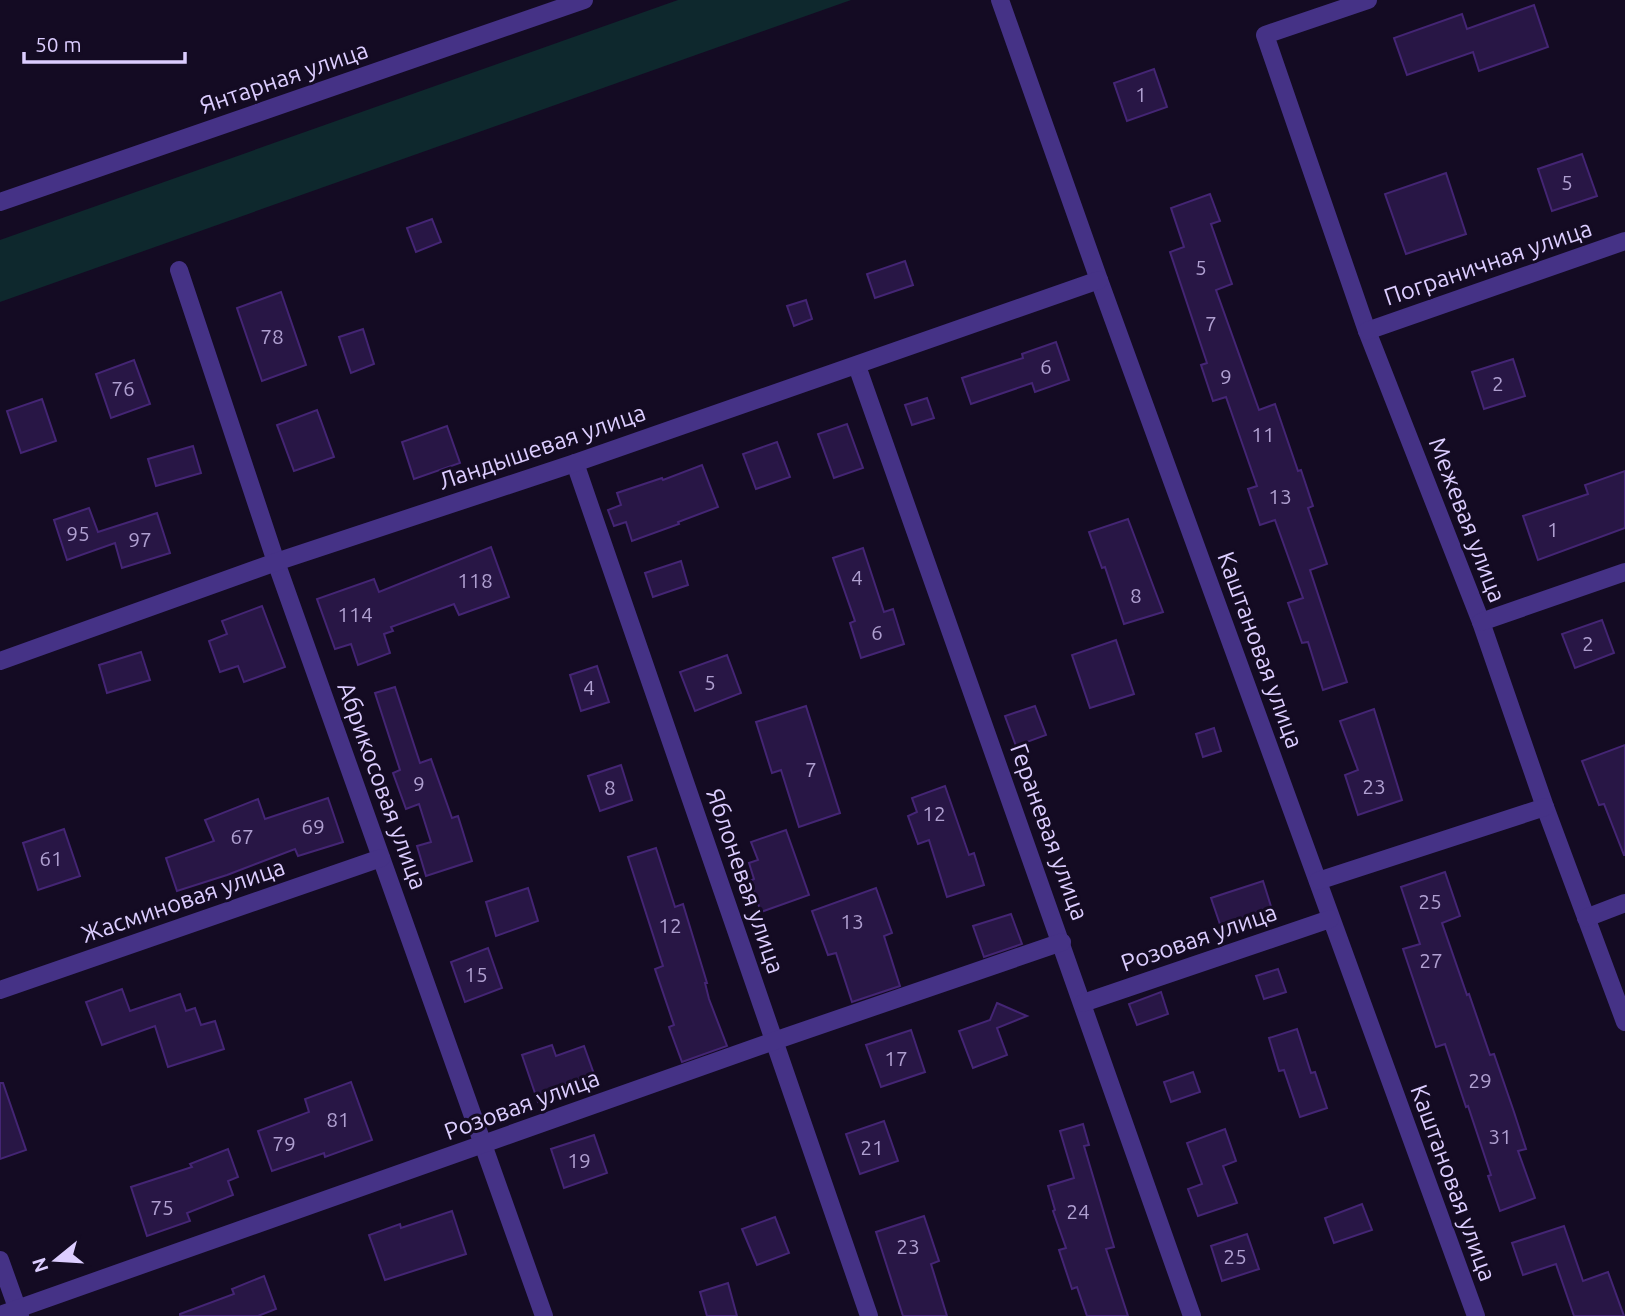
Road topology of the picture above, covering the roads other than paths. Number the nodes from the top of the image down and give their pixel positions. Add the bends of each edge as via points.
1 (584, 0) edge
2 (1000, 0) edge
3 (1368, 0) edge
4 (0, 202) edge
5 (1625, 241) edge
6 (179, 270) dead end
7 (1099, 280) junction
8 (1367, 331) junction
9 (857, 366) junction
10 (575, 463) junction
11 (276, 562) junction
12 (1625, 572) edge
13 (1480, 622) junction
14 (0, 661) edge
15 (1545, 807) junction
16 (381, 858) junction
17 (1318, 881) junction
18 (1625, 903) edge
19 (1586, 918) junction
20 (1330, 919) junction
21 (1062, 942) junction
22 (0, 990) edge
23 (1083, 1003) junction
24 (1625, 1022) edge
25 (774, 1041) junction
26 (483, 1146) junction
27 (0, 1260) edge
28 (19, 1313) edge
29 (0, 1315) edge
30 (544, 1316) edge
31 (869, 1316) edge
32 (1192, 1316) edge
33 (1476, 1316) edge

1 - 4 street, Янтарная улица
2 - 7 street, Каштановая улица
3 - 8 street, Межевая улица via 1265,36
5 - 8 street, Пограничная улица
6 - 11 street, Абрикосовая улица
7 - 9 street, Ландышевая улица
7 - 17 street, Каштановая улица
8 - 13 street, Межевая улица
9 - 10 street, Ландышевая улица
9 - 21 street, Гераневая улица
10 - 11 street, Ландышевая улица
10 - 25 street, Яблоневая улица
11 - 14 street, Ландышевая улица
11 - 16 street, Абрикосовая улица
12 - 13 street
13 - 15 street, Межевая улица
15 - 17 street
15 - 19 street, Межевая улица
16 - 22 street, Жасминовая улица
16 - 26 street, Абрикосовая улица
17 - 20 street, Каштановая улица
18 - 19 street
19 - 24 street, Межевая улица
20 - 23 street, Розовая улица
20 - 33 street, Каштановая улица
21 - 23 street, Гераневая улица
21 - 25 street, Розовая улица
23 - 32 street, Гераневая улица
25 - 26 street, Розовая улица
25 - 31 street, Яблоневая улица
26 - 28 street, Розовая улица
26 - 30 street, Абрикосовая улица
27 - 28 street
28 - 29 street, Розовая улица

